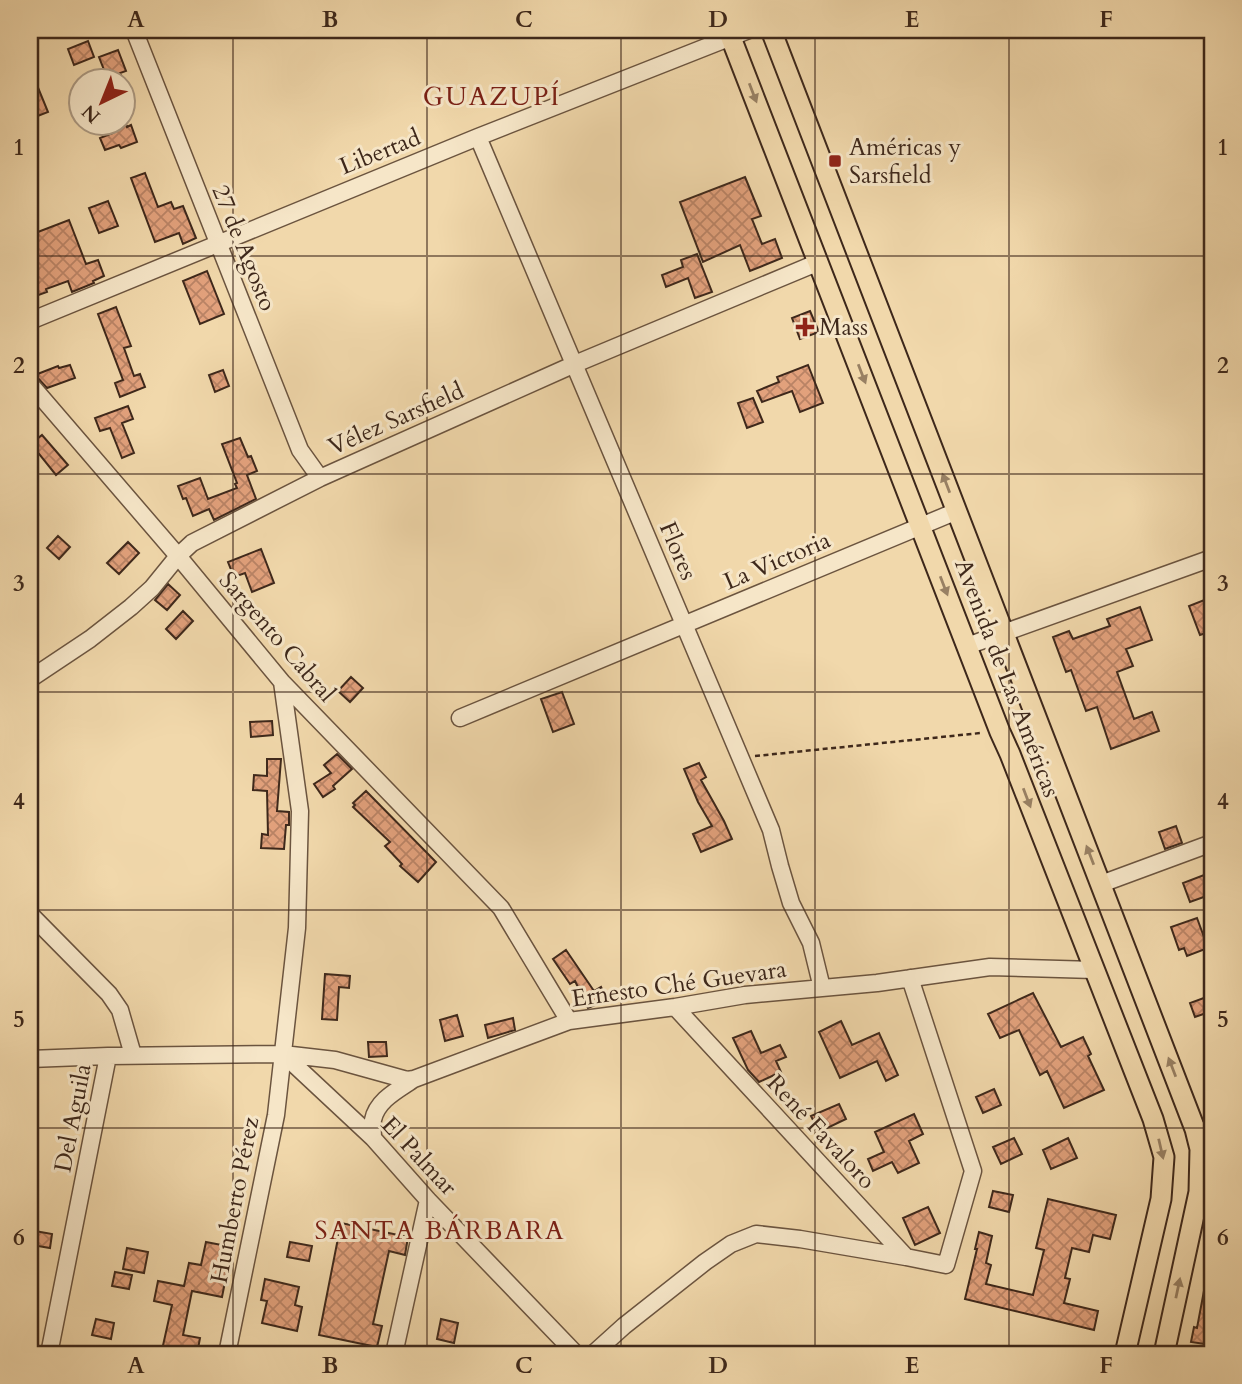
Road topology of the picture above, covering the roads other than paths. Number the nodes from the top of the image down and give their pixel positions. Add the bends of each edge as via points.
1 (134, 30) edge
2 (771, 30) edge
3 (736, 32) edge
4 (478, 137) junction
5 (217, 244) junction
6 (818, 262) junction
7 (30, 321) edge
8 (575, 364) junction
9 (30, 384) edge
10 (320, 478) junction
11 (957, 511) junction
12 (921, 526) junction
13 (178, 556) junction
14 (1212, 558) edge
15 (684, 624) junction
16 (1004, 632) junction
17 (967, 646) junction
18 (30, 679) edge
19 (282, 682) junction
20 (460, 718) dead end
21 (1212, 843) edge
22 (1101, 884) junction
23 (30, 915) edge
24 (1094, 971) junction
25 (910, 978) junction
26 (822, 988) junction
27 (675, 1007) junction
28 (569, 1021) junction
29 (284, 1054) junction
30 (133, 1055) junction
31 (108, 1056) junction
32 (30, 1059) edge
33 (414, 1079) junction
34 (1204, 1131) edge
35 (373, 1138) junction
36 (428, 1200) junction
37 (906, 1257) junction
38 (49, 1354) edge
39 (227, 1354) edge
40 (394, 1354) edge
41 (576, 1354) edge
42 (593, 1354) edge
43 (1125, 1354) edge
44 (1164, 1354) edge

1 - 5 street, 27 de Agosto
11 -> 2 main road, Avenida de Las Américas
3 - 4 street, Libertad
3 -> 6 main road, Avenida de Las Américas
4 - 5 street, Libertad
4 - 8 street, Flores
5 - 7 street, Libertad
5 - 10 street, 27 de Agosto via 300,450
6 - 8 street, Vélez Sarsfield
6 -> 12 main road, Avenida de Las Américas
8 - 10 street, Vélez Sarsfield
8 - 15 street, Flores
9 - 13 street, Sargento Cabral
10 - 13 street, Vélez Sarsfield via 192,543
11 - 12 street, La Victoria
11 - 16 main road, Avenida de Las Américas
12 - 15 street, La Victoria
12 -> 17 main road, Avenida de Las Américas
13 - 18 street, Vélez Sarsfield via 131,607
13 - 19 street, Sargento Cabral
14 - 16 street
15 - 20 street, La Victoria
15 - 26 street, Flores via 771,830
16 - 17 street
22 -> 16 main road, Avenida de Las Américas
17 -> 24 main road, Avenida de Las Américas
19 - 28 street, Sargento Cabral via 501,908
19 - 29 street, Humberto Pérez via 300,811 297,928
21 - 22 street
34 -> 22 main road, Avenida de Las Américas
23 - 30 street via 109,994 120,1010
24 - 25 street, Ernesto Ché Guevara via 990,967
24 -> 43 main road, Avenida de Las Américas via 1164,1157 1161,1199
25 - 26 street, Ernesto Ché Guevara
25 - 37 street via 973,1171 946,1265
26 - 27 street, Ernesto Ché Guevara
27 - 28 street, Ernesto Ché Guevara
27 - 37 street, René Favaloro
28 - 33 street, Ernesto Ché Guevara
29 - 30 street
29 - 33 street via 335,1060
29 - 35 street, El Palmar
29 - 39 street, Humberto Pérez via 276,1115
30 - 31 street
31 - 32 street
31 - 38 street, Del Aguila
33 - 35 street, Ernesto Ché Guevara via 378,1108 372,1121
44 -> 34 main road, Avenida de Las Américas via 1199,1192
35 - 36 street, El Palmar
36 - 40 street
36 - 41 street, El Palmar
37 - 42 street via 755,1234 705,1262

